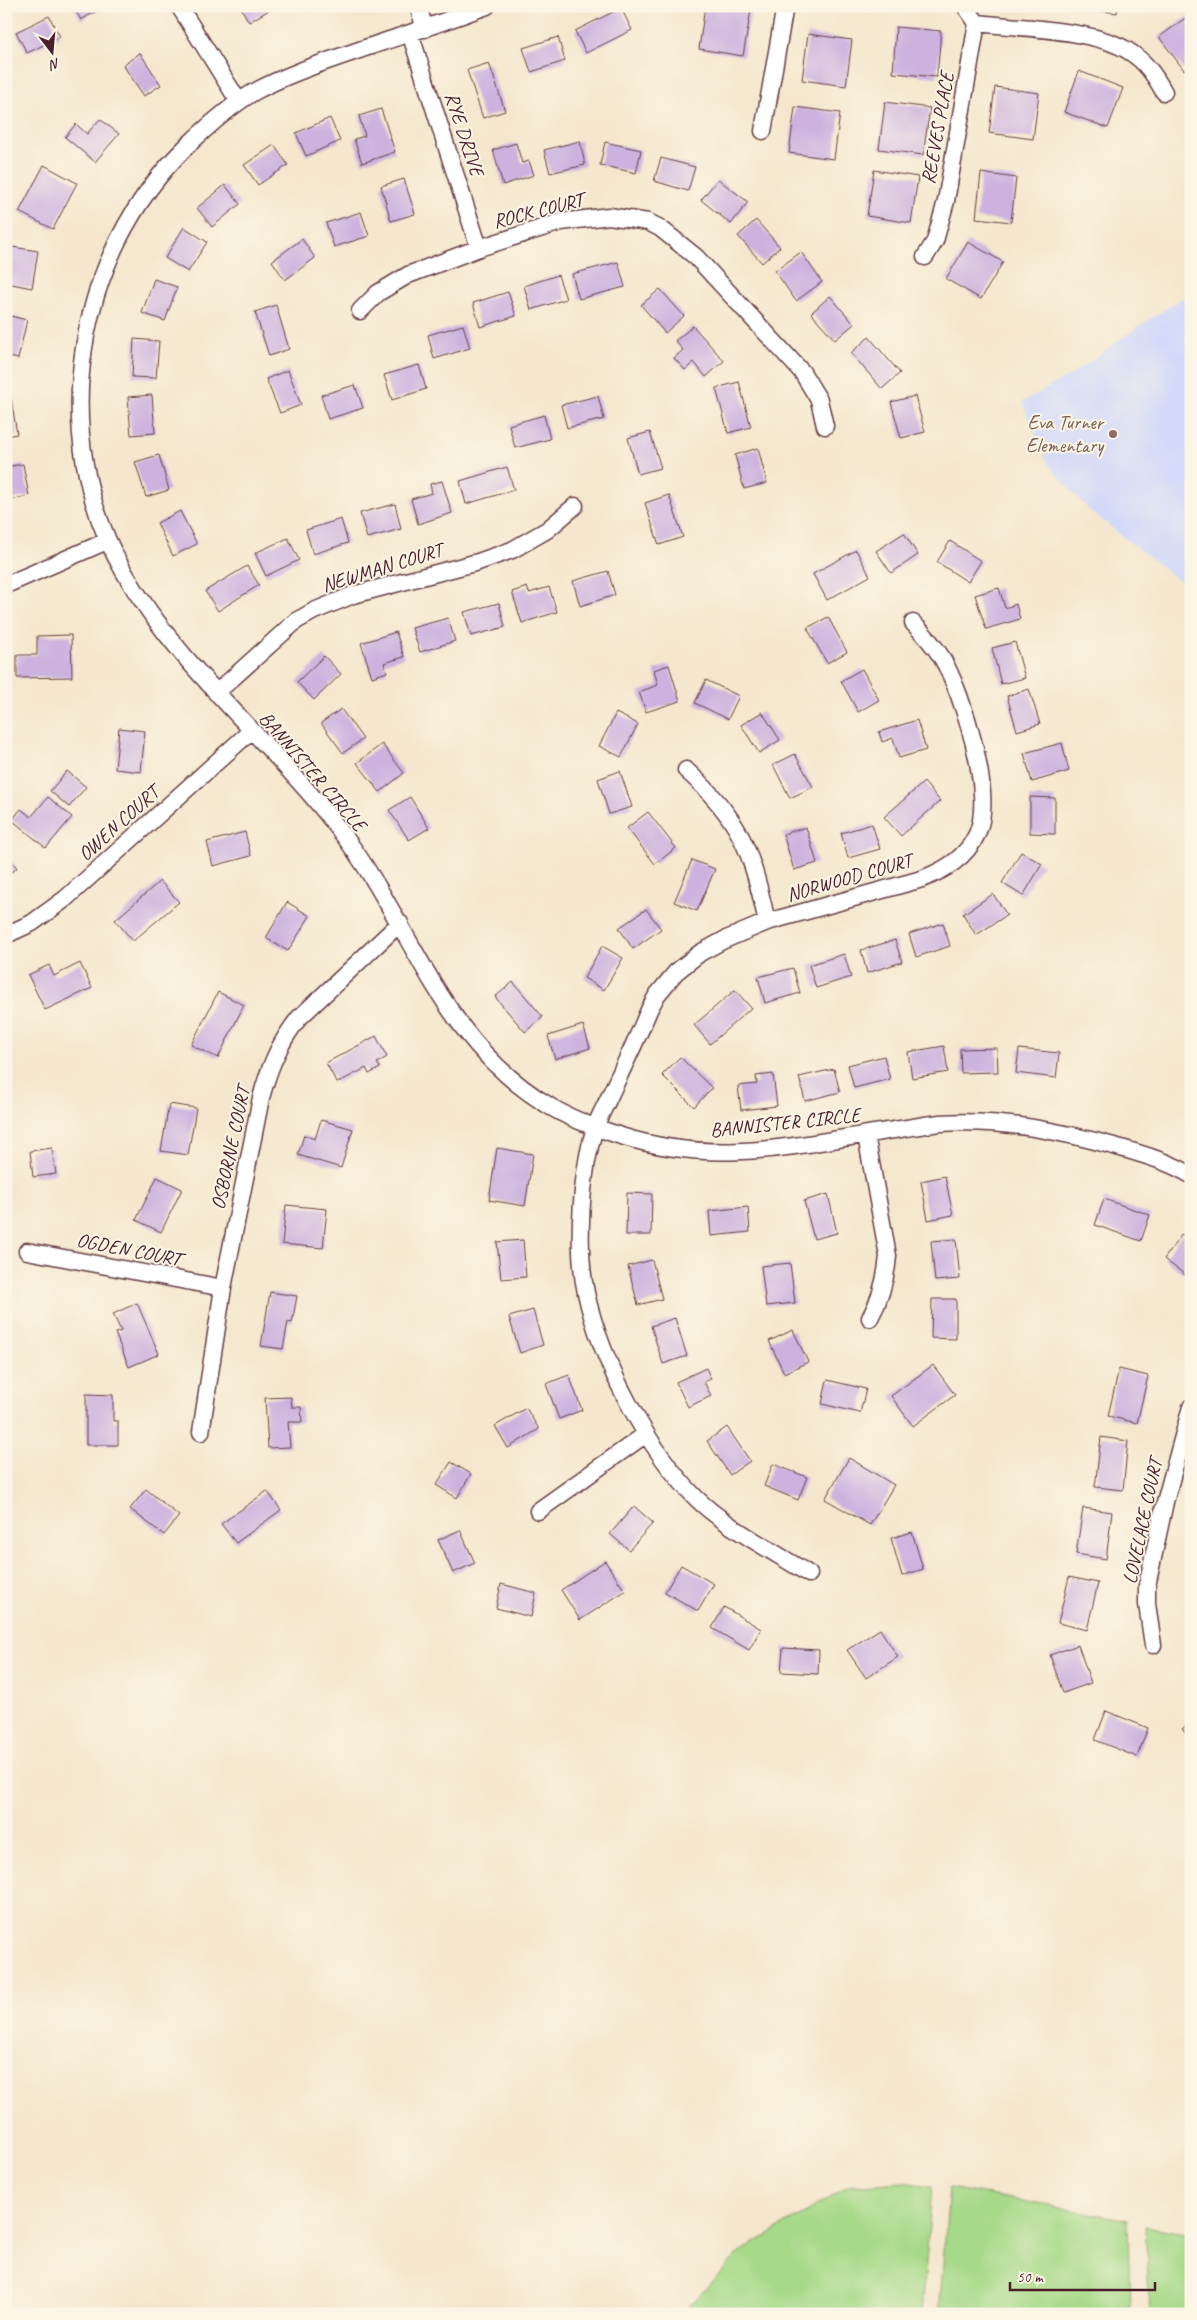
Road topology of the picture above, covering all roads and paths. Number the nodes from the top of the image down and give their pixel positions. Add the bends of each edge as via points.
1 (179, 6) edge
2 (418, 6) edge
3 (487, 6) edge
4 (785, 6) edge
5 (966, 6) edge
6 (977, 23) junction
7 (418, 31) junction
8 (1164, 92) dead end
9 (239, 102) junction
10 (763, 131) dead end
11 (479, 248) junction
12 (925, 257) dead end
13 (360, 311) dead end
14 (825, 426) dead end
15 (575, 506) dead end
16 (107, 540) junction
17 (6, 585) edge
18 (912, 623) dead end
19 (216, 693) junction
20 (251, 732) junction
21 (686, 770) dead end
22 (400, 922) junction
23 (767, 922) junction
24 (6, 935) edge
25 (595, 1128) junction
26 (866, 1135) junction
27 (1191, 1175) edge
28 (27, 1251) dead end
29 (223, 1288) junction
30 (870, 1318) dead end
31 (1191, 1407) edge
32 (201, 1432) dead end
33 (646, 1434) junction
34 (538, 1511) dead end
35 (809, 1574) dead end
36 (1153, 1645) dead end

1 - 9 street
2 - 7 street, RYE DRIVE
3 - 7 street, BANNISTER CIRCLE
4 - 10 street
5 - 6 street
6 - 8 street via 1069,33 1119,46 1148,67
6 - 12 street, REEVES PLACE via 946,201 936,241
7 - 9 street, BANNISTER CIRCLE via 308,68 257,90
7 - 11 street, RYE DRIVE
9 - 16 street, BANNISTER CIRCLE via 168,164 144,195 110,257 93,304 84,345 79,400 81,442 93,503
11 - 13 street, ROCK COURT via 389,284
11 - 14 street, ROCK COURT via 583,218 621,217 648,222 660,228 696,257 802,372 819,400
15 - 19 street, NEWMAN COURT via 547,530 512,550 353,595 314,611 296,621
16 - 17 street
16 - 19 street, BANNISTER CIRCLE via 147,609
18 - 23 street, NORWOOD COURT via 933,644 954,682 981,774 982,818 977,834 958,859 937,873
19 - 20 street, BANNISTER CIRCLE
20 - 22 street, BANNISTER CIRCLE via 340,830
20 - 24 street, OWEN COURT via 64,899 32,923
21 - 23 street via 707,789 742,836 751,858
22 - 25 street, BANNISTER CIRCLE via 444,1003 494,1064 554,1110
22 - 29 street, OSBORNE COURT via 299,1018 277,1050 261,1098
23 - 25 street, NORWOOD COURT via 700,953 666,982 648,1010
25 - 26 street, BANNISTER CIRCLE via 664,1147 707,1153 765,1150
25 - 33 street, NORWOOD COURT via 581,1207 586,1292 604,1348
26 - 27 street, BANNISTER CIRCLE via 940,1124 1028,1126 1150,1156
26 - 30 street via 888,1256 880,1300
28 - 29 street, OGDEN COURT
29 - 32 street, OSBORNE COURT
31 - 36 street, LOVELACE COURT via 1165,1502 1147,1586
33 - 34 street
33 - 35 street, NORWOOD COURT via 696,1498 725,1521

